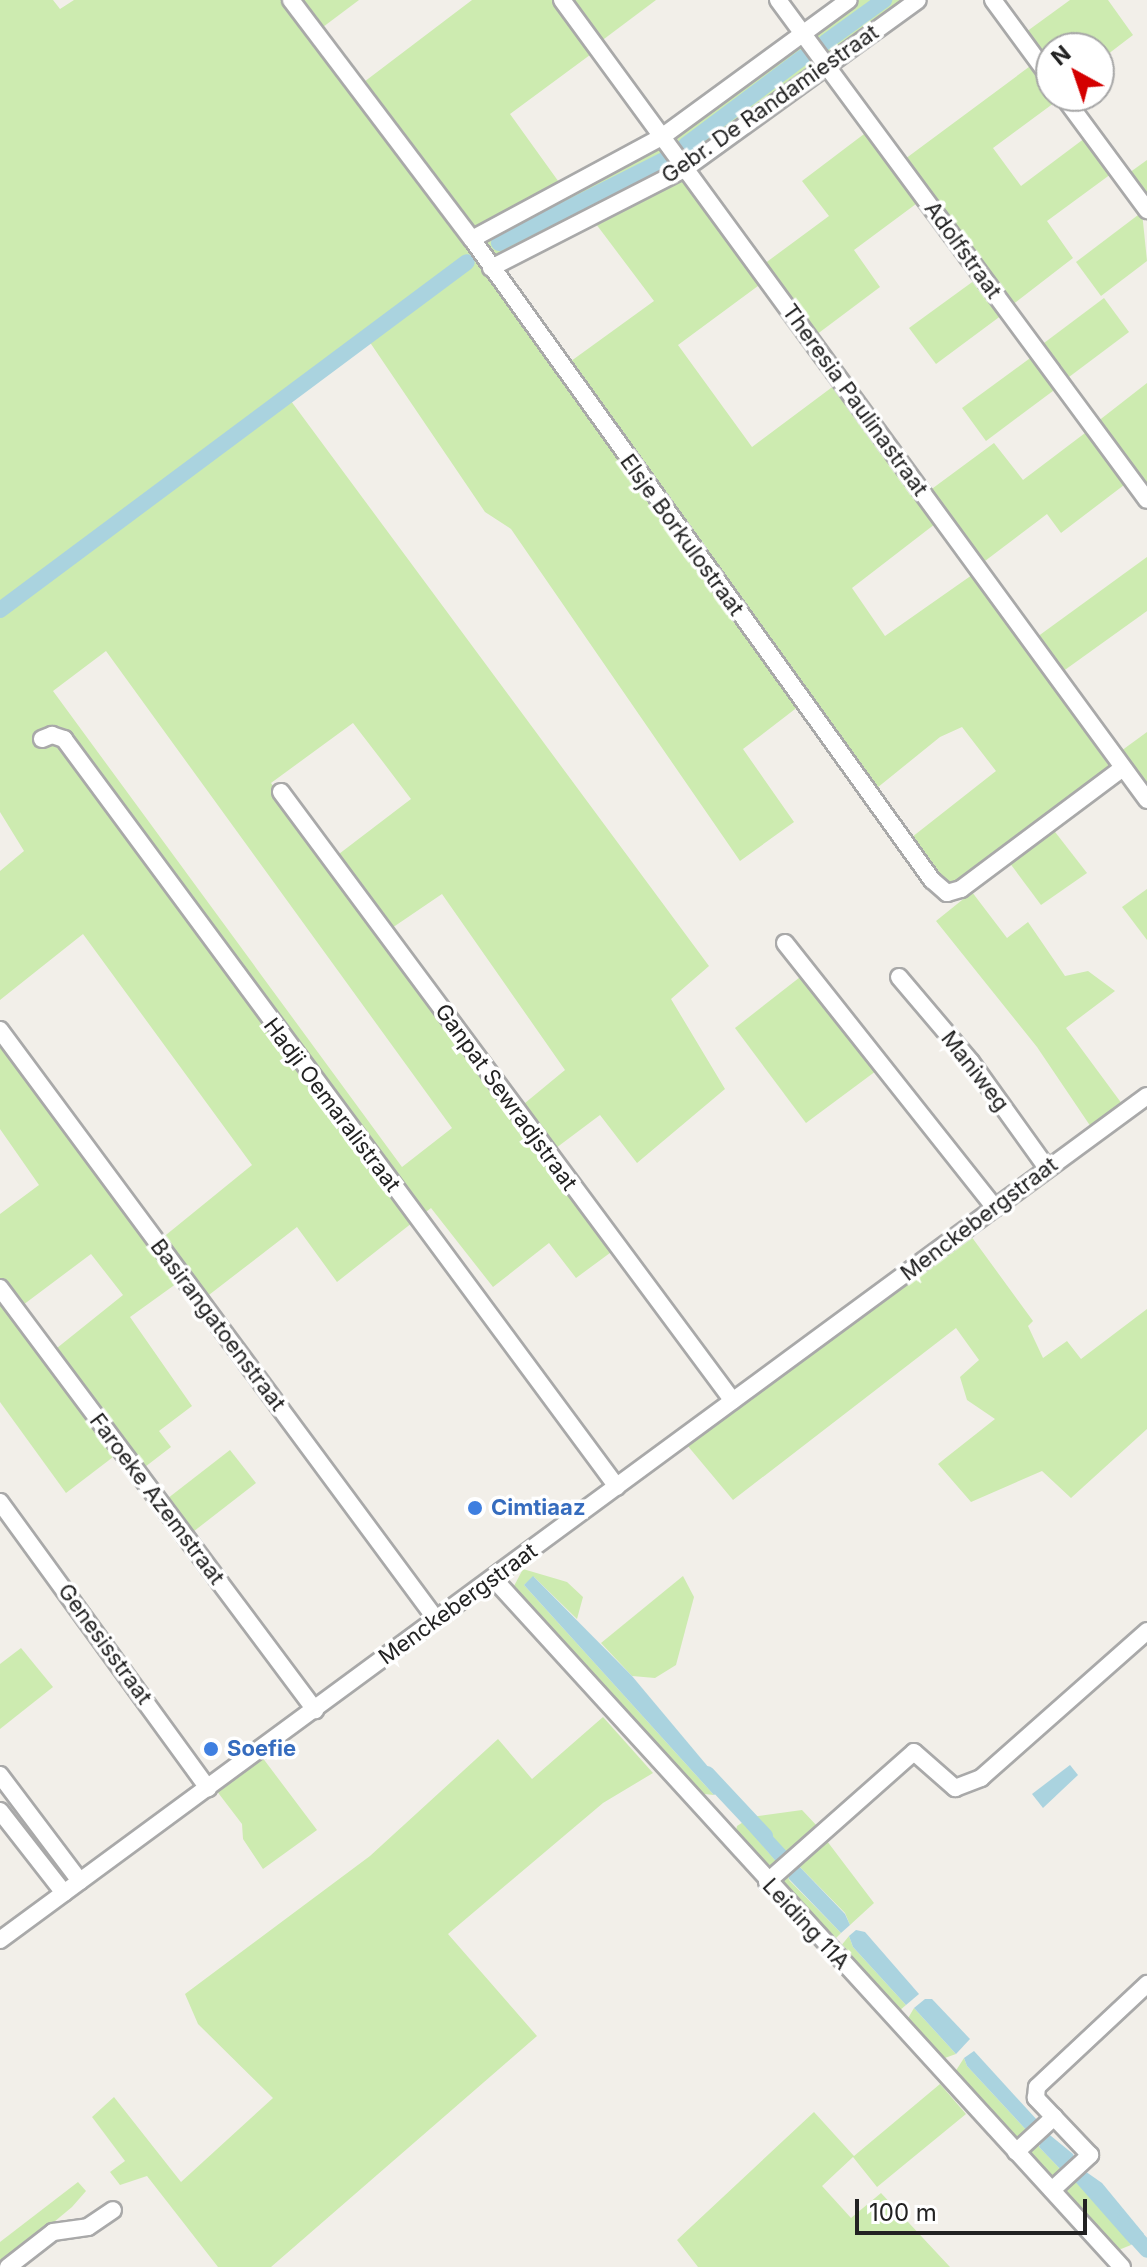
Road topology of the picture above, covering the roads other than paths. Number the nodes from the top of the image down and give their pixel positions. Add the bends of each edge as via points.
1 (291, 0) edge
2 (562, 0) edge
3 (778, 0) edge
4 (849, 0) edge
5 (918, 0) edge
6 (993, 0) edge
7 (803, 33) junction
8 (1035, 57) edge
9 (828, 66) junction
10 (1075, 112) edge
11 (663, 136) junction
12 (686, 168) junction
13 (1147, 210) edge
14 (472, 239) junction
15 (491, 268) junction
16 (1147, 500) edge
17 (42, 739) dead end
18 (1123, 768) junction
19 (281, 792) dead end
20 (1147, 800) edge
21 (785, 943) dead end
22 (899, 977) dead end
23 (0, 1030) edge
24 (1147, 1096) edge
25 (1047, 1168) junction
26 (995, 1208) junction
27 (0, 1288) edge
28 (733, 1401) junction
29 (617, 1487) junction
30 (0, 1502) edge
31 (493, 1578) junction
32 (436, 1619) junction
33 (1147, 1631) edge
34 (315, 1710) junction
35 (0, 1775) edge
36 (208, 1788) junction
37 (0, 1811) edge
38 (770, 1880) junction
39 (80, 1881) junction
40 (64, 1893) junction
41 (0, 1940) edge
42 (1147, 1984) edge
43 (1048, 2123) junction
44 (1020, 2149) junction
45 (1056, 2186) junction
46 (113, 2210) dead end
47 (8, 2267) edge
48 (1122, 2267) edge

1 - 14 street, Elsje Borkulostraat
2 - 11 street, Theresia Paulinastraat
3 - 7 street, Adolfstraat
4 - 7 street, Gebr. De Randamiestraat
5 - 9 street, Gebr. De Randamiestraat
6 - 8 street
7 - 9 street, Adolfstraat
7 - 11 street, Gebr. De Randamiestraat
9 - 12 street, Gebr. De Randamiestraat
9 - 16 street, Adolfstraat
10 - 13 street
11 - 12 street, Theresia Paulinastraat
11 - 14 street, Gebr. De Randamiestraat
12 - 15 street, Gebr. De Randamiestraat
12 - 18 street, Theresia Paulinastraat
14 - 15 street, Elsje Borkulostraat
15 - 18 street, Elsje Borkulostraat via 820,728 947,893 984,875
17 - 29 street, Hadji Oemaralistraat via 64,739
18 - 20 street, Theresia Paulinastraat
19 - 28 street, Ganpat Sewradjstraat
21 - 26 street
22 - 25 street, Maniweg via 971,1062
23 - 32 street, Basirangatoenstraat
24 - 25 street, Menckebergstraat
25 - 26 street, Menckebergstraat
26 - 28 street, Menckebergstraat
27 - 34 street, Faroeke Azemstraat
28 - 29 street, Menckebergstraat
29 - 31 street, Menckebergstraat
30 - 36 street, Genesisstraat
31 - 32 street, Menckebergstraat
31 - 38 street, Leiding 11A
32 - 34 street, Menckebergstraat
33 - 38 street via 974,1782 955,1788 914,1752
34 - 36 street, Menckebergstraat
35 - 39 street
36 - 39 street, Menckebergstraat
37 - 40 street
38 - 44 street, Leiding 11A
39 - 40 street, Menckebergstraat
40 - 41 street, Menckebergstraat
42 - 43 street via 1042,2079 1036,2098
43 - 44 street
43 - 45 street via 1090,2155
44 - 45 street, Leiding 11A
45 - 48 street, Leiding 11A
46 - 47 street via 88,2227 53,2232

